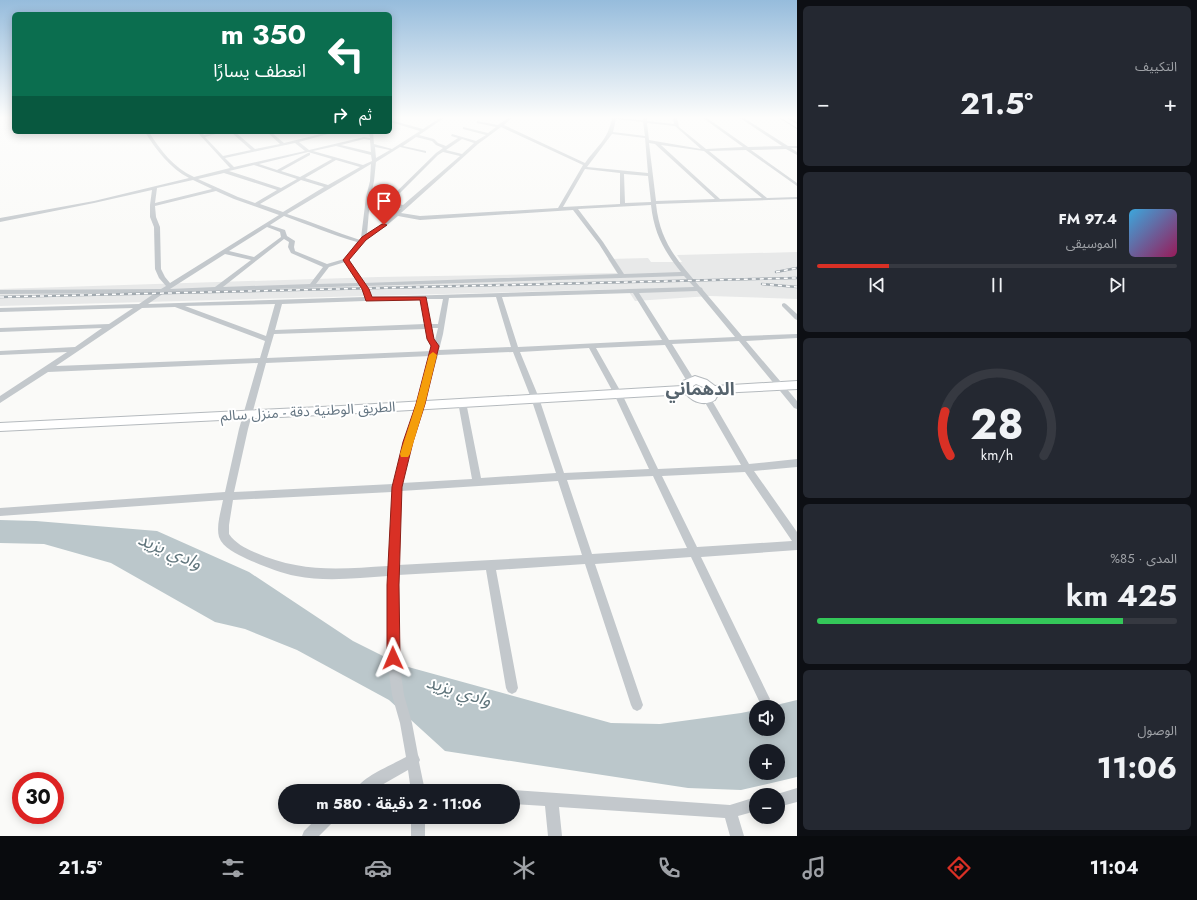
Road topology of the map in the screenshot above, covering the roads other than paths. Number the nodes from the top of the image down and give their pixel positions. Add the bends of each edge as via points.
1 (165, 157) edge
2 (222, 157) edge
3 (286, 157) edge
4 (302, 157) edge
5 (328, 157) edge
6 (373, 157) edge
7 (381, 157) edge
8 (435, 157) edge
9 (461, 157) edge
10 (567, 157) edge
11 (592, 157) edge
12 (649, 157) edge
13 (672, 157) edge
14 (715, 157) edge
15 (758, 157) edge
16 (335, 159) junction
17 (374, 161) junction
18 (253, 164) junction
19 (585, 166) junction
20 (364, 167) junction
21 (233, 169) junction
22 (223, 171) junction
23 (278, 171) junction
24 (622, 172) junction
25 (651, 175) junction
26 (194, 178) junction
27 (301, 178) junction
28 (797, 185) edge
29 (155, 187) junction
30 (328, 187) junction
31 (218, 189) junction
32 (281, 190) junction
33 (368, 197) junction
34 (797, 198) edge
35 (766, 199) junction
36 (718, 200) junction
37 (388, 202) junction
38 (654, 203) junction
39 (152, 205) junction
40 (255, 205) junction
41 (623, 205) junction
42 (404, 207) junction
43 (560, 208) junction
44 (574, 208) junction
45 (397, 214) junction
46 (283, 215) junction
47 (0, 220) edge
48 (266, 225) junction
49 (284, 237) junction
50 (363, 240) junction
51 (225, 252) junction
52 (254, 259) junction
53 (346, 260) junction
54 (327, 266) junction
55 (687, 274) junction
56 (622, 276) junction
57 (362, 285) junction
58 (170, 286) junction
59 (311, 287) junction
60 (217, 289) junction
61 (700, 289) junction
62 (163, 291) junction
63 (635, 291) junction
64 (0, 292) edge
65 (499, 296) junction
66 (446, 297) junction
67 (424, 298) junction
68 (369, 299) junction
69 (279, 302) junction
70 (174, 304) junction
71 (140, 305) junction
72 (784, 305) dead end
73 (0, 310) edge
74 (797, 318) edge
75 (109, 326) junction
76 (429, 326) junction
77 (441, 326) junction
78 (0, 330) edge
79 (272, 332) junction
80 (797, 336) edge
81 (741, 339) junction
82 (269, 340) junction
83 (666, 342) junction
84 (592, 345) junction
85 (515, 348) junction
86 (75, 349) junction
87 (434, 350) junction
88 (0, 352) edge
89 (263, 361) junction
90 (46, 368) junction
91 (690, 385) junction
92 (797, 385) edge
93 (781, 386) junction
94 (713, 390) junction
95 (618, 394) junction
96 (534, 398) junction
97 (0, 399) edge
98 (707, 399) junction
99 (462, 402) junction
100 (421, 404) junction
101 (797, 406) edge
102 (247, 415) junction
103 (0, 427) edge
104 (797, 463) edge
105 (747, 468) junction
106 (655, 472) junction
107 (560, 477) junction
108 (477, 483) junction
109 (397, 487) junction
110 (229, 496) junction
111 (0, 512) edge
112 (797, 540) edge
113 (797, 545) edge
114 (693, 552) junction
115 (587, 558) junction
116 (490, 564) junction
117 (394, 571) junction
118 (512, 688) dead end
119 (764, 699) dead end
120 (637, 705) dead end
121 (414, 760) junction
122 (371, 784) edge
123 (417, 784) edge
124 (797, 796) edge
125 (520, 798) edge
126 (785, 799) edge
127 (551, 800) junction
128 (749, 806) edge
129 (730, 812) junction
130 (321, 824) edge
131 (418, 824) edge
132 (309, 836) edge
133 (418, 836) edge
134 (555, 836) edge
135 (737, 836) edge

1 - 26 street
2 - 21 street
3 - 18 street
4 - 23 street
5 - 16 street
6 - 17 street
7 - 17 street
8 - 37 street
9 - 42 street
10 - 19 street
11 - 19 street
12 - 25 street
13 - 36 street
14 - 35 street
15 - 28 street
16 - 20 street
16 - 27 street
17 - 20 street
17 - 33 street
18 - 21 street
18 - 23 street
19 - 24 street
19 - 43 street
20 - 30 street
21 - 22 street
22 - 26 street
22 - 32 street
23 - 27 street
24 - 25 street
24 - 41 street
25 - 38 street
26 - 29 street
26 - 31 street
27 - 30 street
27 - 32 street
29 - 39 street
29 - 47 street
30 - 46 street
31 - 39 street
31 - 40 street
32 - 40 street
33 - 37 street
33 - 50 street
34 - 35 street
35 - 36 street
36 - 38 street
37 - 42 street
38 - 41 street
38 - 55 street via 657,228 662,242
39 - 58 street via 157,227 158,269
40 - 46 street
41 - 44 street
42 - 45 street
43 - 44 street
43 - 45 street via 420,218
44 - 56 street
45 - 50 street
46 - 48 street
46 - 50 street via 315,225 338,236
48 - 49 street via 282,230
48 - 51 street
49 - 52 street
49 - 54 street via 292,241 290,248 296,253
50 - 53 street
51 - 52 street
51 - 58 street
52 - 60 street
53 - 54 street
53 - 57 street
54 - 59 street
55 - 56 street
55 - 61 street
56 - 57 street
57 - 59 street
57 - 68 street
58 - 62 street
59 - 60 street
60 - 62 street
61 - 63 street
61 - 81 street
62 - 64 street
62 - 71 street
63 - 65 street
63 - 83 street
65 - 66 street
65 - 85 street
66 - 67 street
66 - 77 street
67 - 68 street
67 - 76 street
68 - 69 street
69 - 70 street
69 - 79 street
70 - 71 street
70 - 82 street
71 - 73 street
71 - 75 street
72 - 74 street
75 - 78 street
75 - 86 street
76 - 77 street
76 - 79 street
76 - 87 street
77 - 87 street
79 - 82 street
80 - 81 street
81 - 83 street
81 - 93 street
82 - 89 street
83 - 84 street
83 - 91 street
84 - 85 street
84 - 95 street
85 - 87 street
85 - 96 street
86 - 88 street
86 - 90 street
87 - 89 street
87 - 100 street
89 - 90 street
89 - 102 street
90 - 97 street
91 - 94 main road via 703,382
91 - 95 main road, الطريق الوطنية دقة - منزل سالم
91 - 98 main road via 696,397
92 - 93 main road
93 - 94 main road
93 - 101 street
94 - 98 main road via 714,396
95 - 96 main road, الطريق الوطنية دقة - منزل سالم
95 - 106 street
96 - 99 main road, الطريق الوطنية دقة - منزل سالم
96 - 107 street
98 - 105 street
99 - 100 main road, الطريق الوطنية دقة - منزل سالم
99 - 108 street
100 - 102 main road, الطريق الوطنية دقة - منزل سالم
100 - 109 street
102 - 103 main road, الطريق الوطنية دقة - منزل سالم
102 - 110 street
104 - 105 street
105 - 106 street
105 - 112 street
106 - 107 street
106 - 114 street
107 - 108 street
107 - 115 street
108 - 109 street
109 - 110 street
109 - 117 street
110 - 111 street
110 - 117 street via 224,536 232,545 243,551 297,571 337,574
113 - 114 street
114 - 115 street
114 - 119 street
115 - 116 street
115 - 120 street
116 - 117 street
116 - 118 street
117 - 121 street via 393,658 398,695
121 - 122 street
121 - 123 street
124 - 126 street
125 - 127 street
127 - 129 street
127 - 134 street
128 - 129 street
129 - 135 street
130 - 132 street
131 - 133 street

